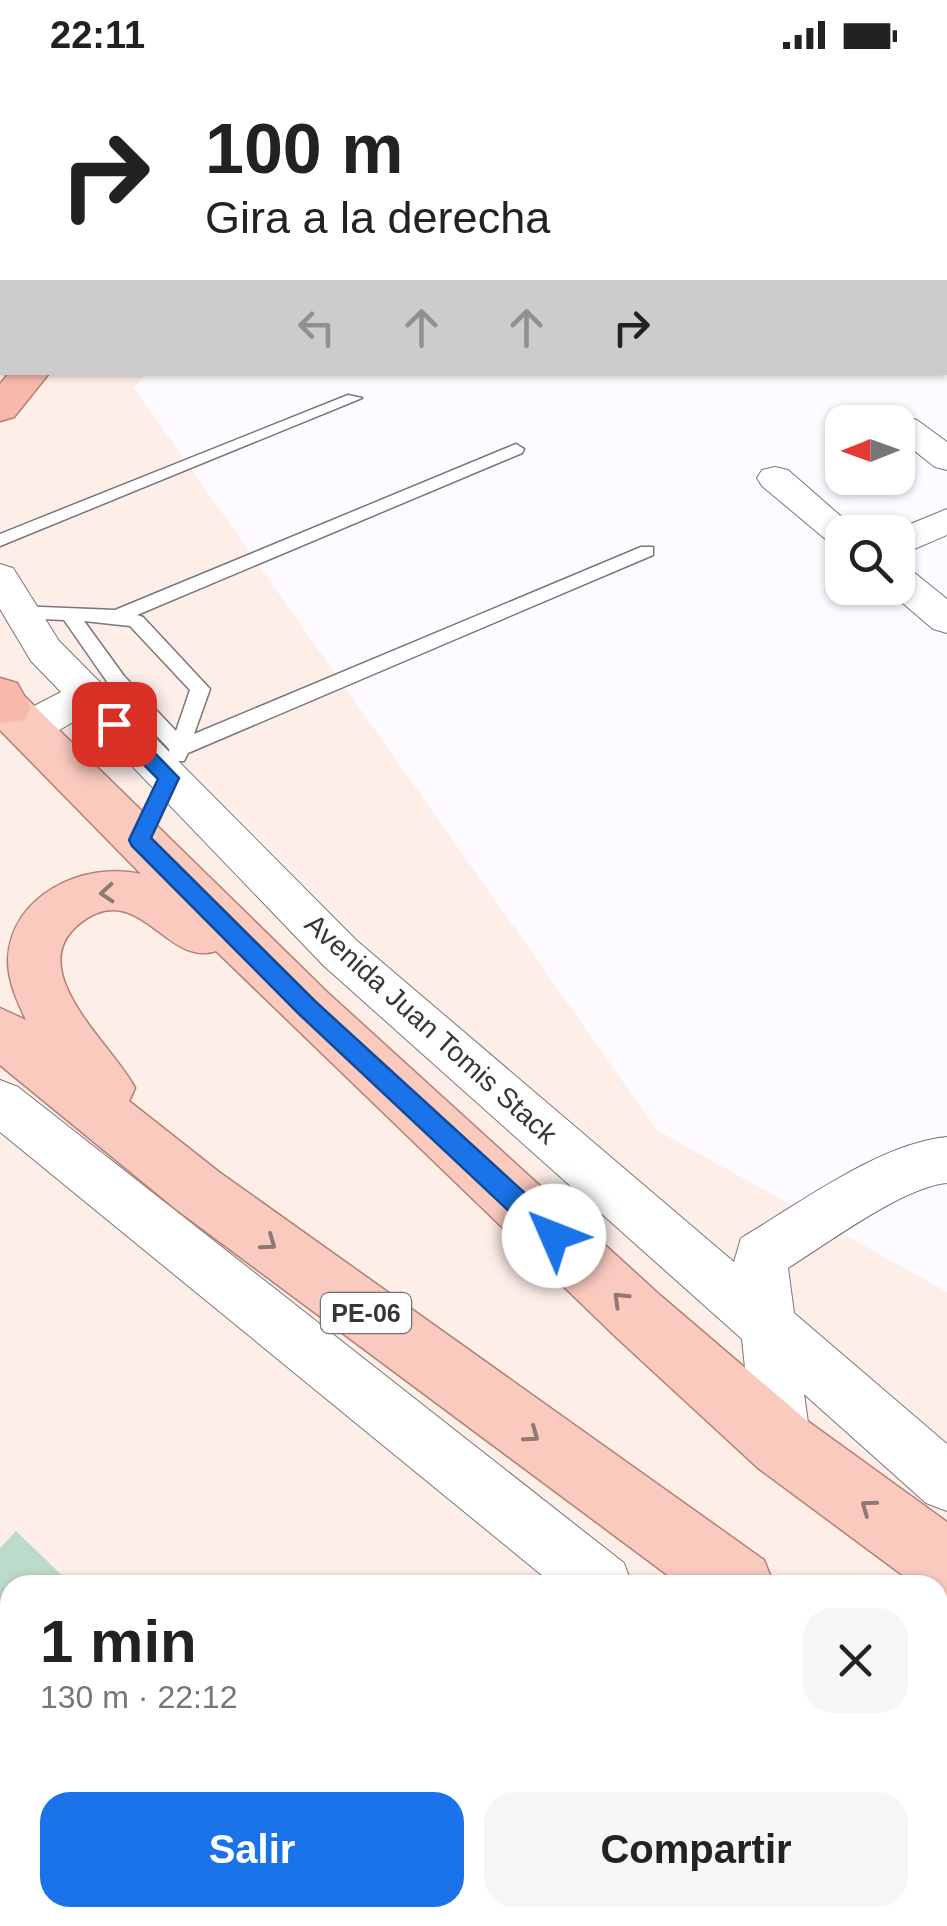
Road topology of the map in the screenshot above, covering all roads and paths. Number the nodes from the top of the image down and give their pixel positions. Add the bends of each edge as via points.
1 (28, 375) edge
2 (354, 398) dead end
3 (0, 409) edge
4 (915, 435) edge
5 (516, 448) dead end
6 (947, 459) edge
7 (775, 478) dead end
8 (825, 520) edge
9 (947, 521) edge
10 (915, 536) edge
11 (0, 540) edge
12 (647, 550) dead end
13 (915, 593) edge
14 (6, 600) edge
15 (69, 614) junction
16 (117, 616) junction
17 (947, 620) edge
18 (102, 689) junction
19 (9, 708) edge
20 (174, 763) junction
21 (139, 840) junction
22 (308, 1009) junction
23 (0, 1032) edge
24 (0, 1102) edge
25 (947, 1160) edge
26 (198, 1192) junction
27 (769, 1329) junction
28 (782, 1444) junction
29 (947, 1482) edge
30 (947, 1565) edge
31 (589, 1575) edge
32 (725, 1575) edge

1 - 3 highway
2 - 11 lane
4 - 6 street
5 - 16 lane
7 - 8 street
9 - 10 street
12 - 20 lane
13 - 17 street
14 - 15 lane
14 - 18 street, Avenida Juan Tomis Stack via 45,651
15 - 16 lane
15 - 18 lane
16 - 20 lane via 136,621 200,689
18 - 19 street
18 - 20 street, Avenida Juan Tomis Stack
19 - 21 main road
20 - 21 street
20 - 27 street, Avenida Juan Tomis Stack via 340,953
21 - 22 main road
22 -> 26 main road via 136,893 79,897 52,914 38,937 35,962 43,998 66,1041
28 -> 22 main road
23 - 26 main road, PE-06
24 - 31 street
25 - 27 street via 894,1178 760,1256
26 -> 32 main road, PE-06
27 - 28 street
27 - 29 street, Avenida Juan Tomis Stack
30 -> 28 main road

